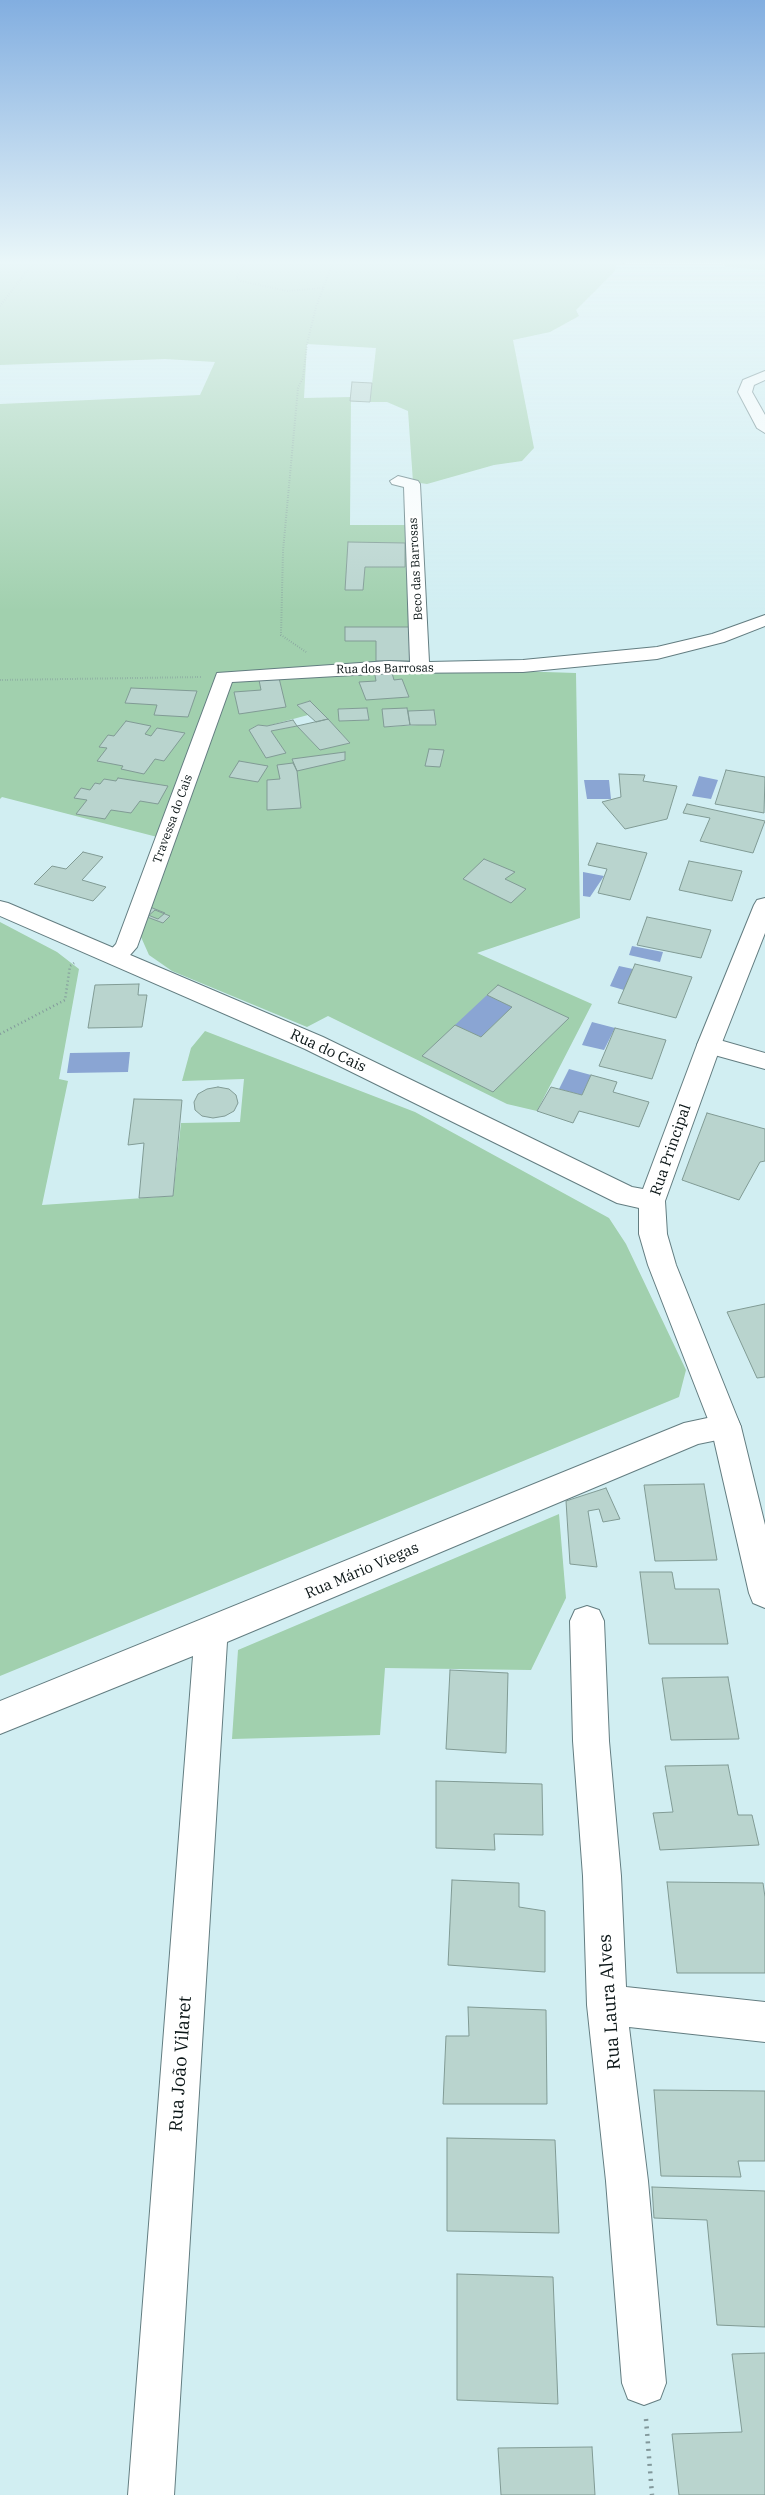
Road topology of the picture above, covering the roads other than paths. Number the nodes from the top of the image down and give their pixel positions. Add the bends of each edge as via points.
1 (759, 378) edge
2 (761, 412) edge
3 (765, 428) edge
4 (398, 481) dead end
5 (765, 620) edge
6 (420, 668) junction
7 (224, 677) joint
8 (765, 905) edge
9 (0, 908) edge
10 (116, 957) junction
11 (709, 1045) junction
12 (765, 1061) edge
13 (652, 1201) junction
14 (726, 1427) junction
15 (760, 1542) edge
16 (765, 1593) edge
17 (587, 1621) dead end
18 (211, 1633) junction
19 (0, 1718) edge
20 (607, 2005) junction
21 (765, 2022) edge
22 (644, 2383) road end
23 (151, 2495) edge

1 - 2 street via 748,383 745,392
2 - 3 street
4 - 6 street, Beco das Barrosas via 412,484
5 - 6 street, Rua dos Barrosas via 718,638 657,653 523,666
6 - 7 street, Rua dos Barrosas
7 - 10 street, Travessa do Cais via 126,947
8 - 11 street, Rua Principal
9 - 10 street, Rua do Cais
10 - 13 street, Rua do Cais via 314,1043 626,1196
11 - 12 street
11 - 13 street, Rua Principal
13 - 14 street, Rua Principal via 653,1234 662,1265
14 - 15 street, Rua Principal
14 - 18 street, Rua Mário Viegas via 695,1432
15 - 16 street, Rua Principal
17 - 20 street, Rua Laura Alves
18 - 19 street, Rua Mário Viegas
18 - 23 street, Rua João Vilaret
20 - 21 street
20 - 22 street, Rua Laura Alves via 627,2181

